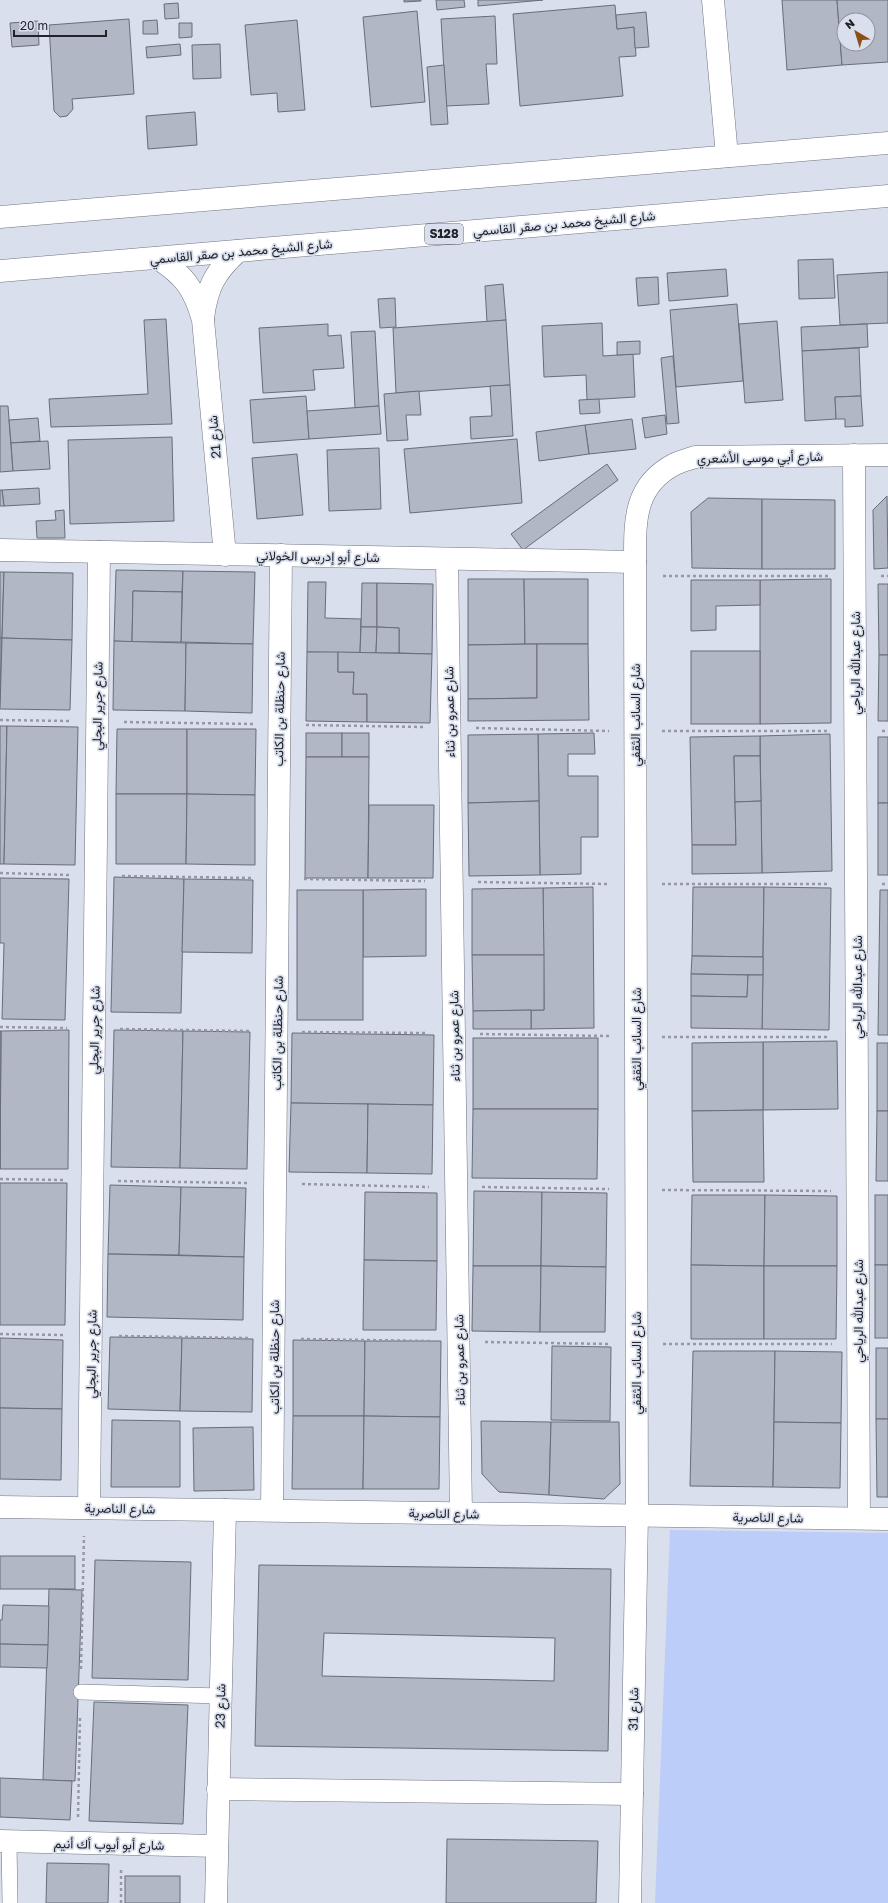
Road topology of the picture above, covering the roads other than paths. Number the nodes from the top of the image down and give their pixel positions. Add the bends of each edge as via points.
1 (713, 0) edge
2 (888, 143) edge
3 (727, 156) junction
4 (888, 196) edge
5 (0, 217) edge
6 (238, 251) junction
7 (157, 258) junction
8 (0, 271) edge
9 (203, 320) junction
10 (888, 455) edge
11 (854, 456) junction
12 (0, 550) edge
13 (99, 552) junction
14 (225, 555) junction
15 (281, 555) junction
16 (447, 559) junction
17 (635, 569) junction
18 (0, 1507) edge
19 (89, 1508) junction
20 (225, 1510) junction
21 (272, 1510) junction
22 (461, 1513) junction
23 (637, 1515) junction
24 (859, 1518) junction
25 (888, 1519) edge
26 (81, 1692) dead end
27 (220, 1696) junction
28 (218, 1789) junction
29 (632, 1794) junction
30 (4, 1842) edge
31 (217, 1846) junction
32 (10, 1903) edge
33 (216, 1903) edge
34 (630, 1903) edge

1 - 3 street
2 - 3 street
3 - 5 street
4 - 6 street, شارع الشيخ محمد بن صقر القاسمي / S128
6 - 7 street, شارع الشيخ محمد بن صقر القاسمي / S128
6 - 9 street, شارع 21 via 223,264 212,281 205,300
7 - 8 street, شارع الشيخ محمد بن صقر القاسمي / S128
7 - 9 street, شارع 21 via 174,268 188,282 198,300
9 - 14 street, شارع 21
10 - 11 street, شارع أبي موسى الأشعري
11 - 17 street, شارع أبي موسى الأشعري via 695,457 675,464 657,476 644,493 636,513
11 - 24 street, شارع عبدالله الرياحي
12 - 13 street, شارع أبو إدريس الخولاني
13 - 14 street, شارع أبو إدريس الخولاني
13 - 19 street, شارع جرير البجلي
14 - 15 street, شارع أبو إدريس الخولاني
15 - 16 street, شارع أبو إدريس الخولاني
15 - 21 street, شارع حنظلة بن الكاتب
16 - 17 street, شارع أبو إدريس الخولاني
16 - 22 street, شارع عمرو بن ثناء
17 - 23 street, شارع السائب الثقفي
18 - 19 street, شارع الناصرية
19 - 20 street, شارع الناصرية
20 - 21 street, شارع الناصرية
20 - 27 street, شارع 23
21 - 22 street, شارع الناصرية
22 - 23 street, شارع الناصرية
23 - 24 street, شارع الناصرية
23 - 29 street, شارع 31
24 - 25 street, شارع الناصرية
26 - 27 lane
27 - 28 street, شارع 23
28 - 29 street
28 - 31 street, شارع 23
29 - 34 street, شارع 31
30 - 31 street, شارع أبو أيوب أك أنيم
30 - 32 lane
31 - 33 street, شارع 23

